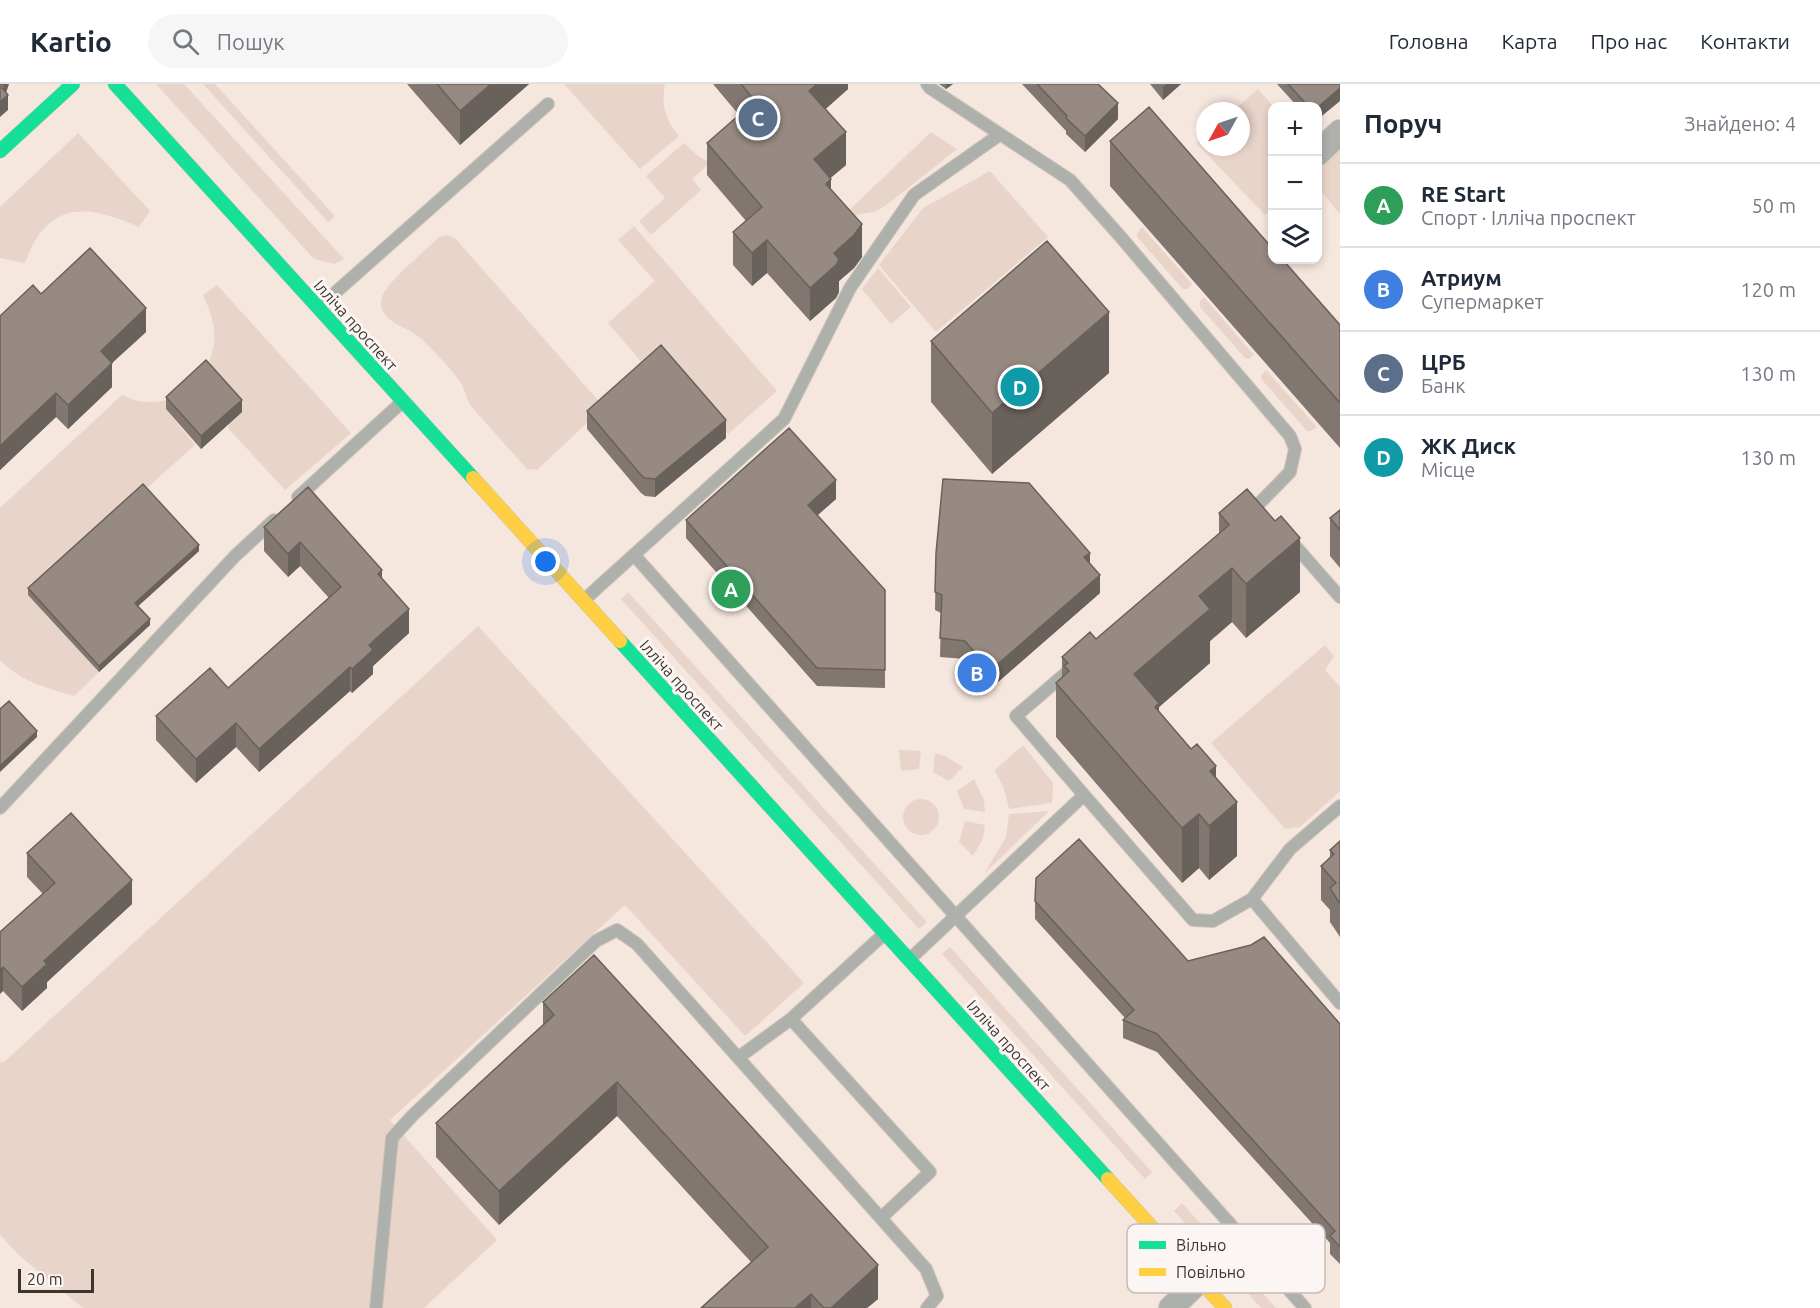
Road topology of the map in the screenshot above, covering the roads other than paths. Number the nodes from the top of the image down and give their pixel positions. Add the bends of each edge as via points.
1 (73, 84) edge
2 (115, 84) edge
3 (927, 84) edge
4 (548, 104) dead end
5 (1340, 132) edge
6 (999, 135) junction
7 (1322, 148) edge
8 (0, 151) edge
9 (318, 308) junction
10 (403, 401) junction
11 (1242, 520) edge
12 (1282, 530) edge
13 (634, 555) junction
14 (1340, 597) edge
15 (584, 601) junction
16 (1084, 657) edge
17 (1084, 795) junction
18 (1340, 806) edge
19 (0, 808) edge
20 (1252, 899) junction
21 (954, 916) junction
22 (885, 933) junction
23 (909, 960) junction
24 (1340, 1003) edge
25 (791, 1019) junction
26 (739, 1057) junction
27 (882, 1217) junction
28 (1149, 1224) edge
29 (1230, 1224) edge
30 (1187, 1293) edge
31 (1212, 1293) edge
32 (1292, 1293) edge
33 (376, 1308) edge
34 (927, 1308) edge
35 (1171, 1308) edge
36 (1225, 1308) edge
37 (1305, 1308) edge

1 - 8 main road
2 - 9 main road, Ілліча проспект
3 - 6 lane
4 - 9 lane
5 - 7 street
6 - 11 lane via 1070,180 1290,436 1295,449 1290,472 1263,509
6 - 13 lane via 914,195 850,288 784,419
9 - 10 main road, Ілліча проспект
10 - 15 main road, Ілліча проспект
10 - 19 lane via 235,556
12 - 14 lane
13 - 15 lane
13 - 21 lane
15 - 22 main road, Ілліча проспект
16 - 17 lane via 1016,716
17 - 20 lane via 1193,920 1213,921
17 - 21 lane
18 - 20 lane via 1290,849
20 - 24 lane
21 - 23 lane
21 - 29 lane
22 - 23 main road, Ілліча проспект
22 - 25 lane
23 - 28 main road, Ілліча проспект
25 - 26 lane
25 - 27 lane via 930,1172
26 - 27 lane
26 - 33 lane via 637,944 617,930 596,941 392,1138
27 - 34 lane via 926,1269 937,1296
30 - 35 street
31 - 36 main road, Ілліча проспект
32 - 37 lane

